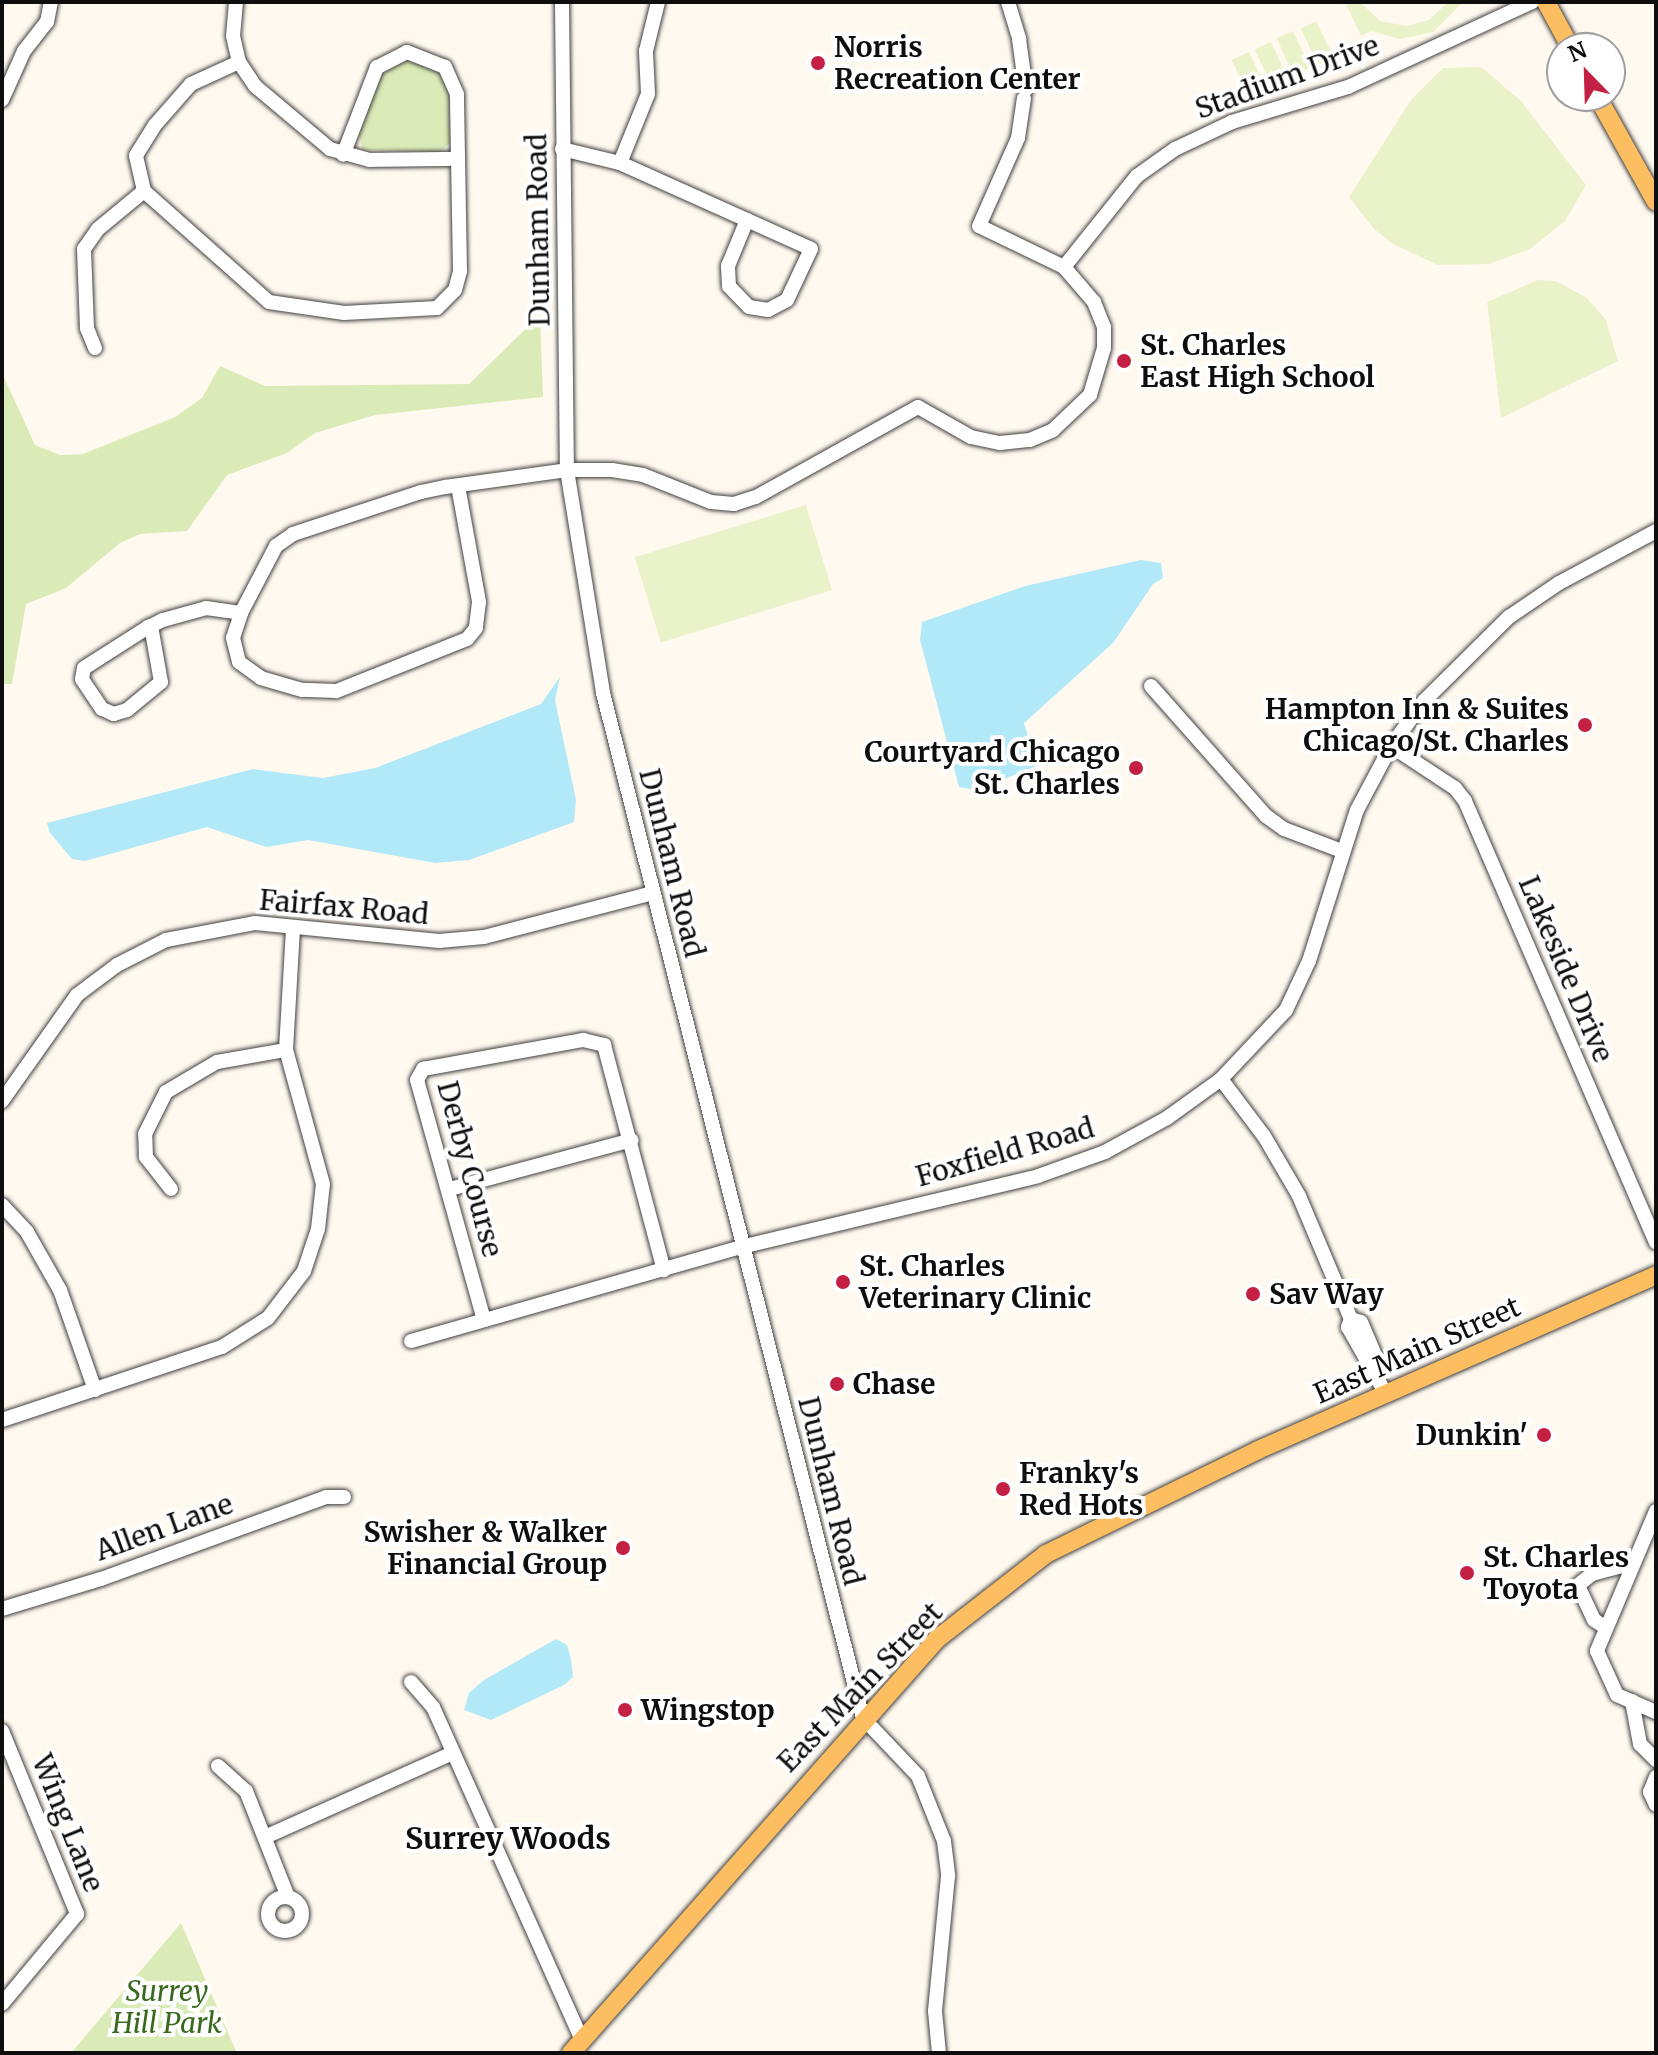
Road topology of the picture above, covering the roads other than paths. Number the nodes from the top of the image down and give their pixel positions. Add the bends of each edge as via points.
1 (51, 2) edge
2 (236, 2) edge
3 (562, 2) edge
4 (658, 2) edge
5 (1008, 2) edge
6 (1532, 2) edge
7 (1546, 2) edge
8 (1562, 32) edge
9 (238, 55) junction
10 (2, 100) edge
11 (1606, 112) edge
12 (562, 149) junction
13 (343, 155) junction
14 (457, 159) junction
15 (620, 163) junction
16 (144, 191) junction
17 (1656, 202) edge
18 (747, 220) junction
19 (1064, 267) junction
20 (95, 348) dead end
21 (567, 470) junction
22 (458, 486) junction
23 (1656, 531) edge
24 (241, 613) junction
25 (151, 626) junction
26 (1151, 686) dead end
27 (1391, 746) junction
28 (1342, 851) junction
29 (653, 893) junction
30 (293, 927) junction
31 (286, 1050) junction
32 (1221, 1079) junction
33 (2, 1101) edge
34 (631, 1140) junction
35 (171, 1189) dead end
36 (450, 1189) junction
37 (2, 1205) edge
38 (1656, 1242) edge
39 (741, 1247) junction
40 (664, 1270) junction
41 (1656, 1275) edge
42 (484, 1320) junction
43 (411, 1341) dead end
44 (95, 1390) junction
45 (1386, 1394) junction
46 (2, 1420) edge
47 (344, 1497) dead end
48 (1656, 1511) edge
49 (1634, 1563) junction
50 (2, 1609) edge
51 (1606, 1628) junction
52 (411, 1682) dead end
53 (1632, 1701) junction
54 (1656, 1712) edge
55 (863, 1718) junction
56 (2, 1731) edge
57 (453, 1753) junction
58 (1656, 1760) edge
59 (218, 1766) dead end
60 (1656, 1777) edge
61 (1656, 1805) edge
62 (265, 1837) junction
63 (288, 1897) dead end
64 (2, 2004) edge
65 (576, 2047) edge
66 (939, 2053) edge

1 - 10 street via 47,22 24,51
2 - 9 street
3 - 12 street, Dunham Road
4 - 15 street via 646,51 648,94
5 - 19 street via 1022,54 1025,94 1018,138 979,226
6 - 19 street, Stadium Drive via 1348,87 1232,122 1149,164
7 - 8 main road
9 - 13 street via 284,113
9 - 16 street via 191,84 155,125 136,156
11 - 17 main road
12 - 15 street
12 - 21 street, Dunham Road
13 - 14 street via 370,160
13 - 14 street via 371,75 386,59 407,52 438,61 454,80
14 - 16 street via 457,281 446,301 420,312 291,309 269,302
15 - 18 street
16 - 20 street via 98,229 84,249 87,328
18 - 18 street via 726,274 733,295 749,307 768,310 787,300 811,249
19 - 21 street via 1094,302 1104,327 1099,373 1075,414 1030,440 1000,443 971,437 928,408 906,411 756,497 734,504 702,499 643,475
21 - 22 street
21 - 29 street, Dunham Road via 603,693
22 - 24 street via 421,492 293,534 270,554
22 - 24 street via 479,613 476,628 454,647 356,686 302,690 261,678 239,662 233,638
23 - 27 street, Foxfield Road via 1559,583 1509,617 1442,679
24 - 25 street via 206,608
25 - 25 street via 80,673 109,713 127,710 161,682
26 - 28 street via 1266,816 1284,829
27 - 28 street, Foxfield Road
27 - 38 street, Lakeside Drive via 1455,788 1465,801
28 - 32 street, Foxfield Road via 1300,986 1267,1035
29 - 30 street, Fairfax Road via 484,937 439,941
29 - 39 street, Dunham Road
30 - 31 street
30 - 33 street, Fairfax Road via 255,923 206,929 166,940 117,965 77,995
31 - 35 street via 217,1062 166,1092 149,1123 146,1157
31 - 44 street via 323,1184 318,1229 304,1271 268,1318 245,1334 222,1347
32 - 39 street, Foxfield Road via 1138,1137 1068,1167
32 - 45 street via 1264,1136 1299,1196 1351,1319 1361,1322
34 - 36 street
34 - 36 street, Derby Course via 612,1059 594,1040 423,1069 417,1080
34 - 40 street, Derby Course
36 - 42 street, Derby Course
37 - 44 street via 27,1232 60,1290
39 - 40 street, Foxfield Road
39 - 55 street, Dunham Road
40 - 42 street, Foxfield Road
41 - 45 main road, East Main Street
42 - 43 street, Foxfield Road
44 - 46 street
45 - 55 main road, East Main Street via 1046,1554 937,1639
47 - 50 street, Allen Lane via 326,1497
48 - 49 street
49 - 51 street
49 - 51 street via 1592,1574 1578,1585 1594,1620
51 - 53 street via 1597,1651 1617,1695
52 - 57 street via 433,1707
53 - 54 street
53 - 58 street via 1640,1744
55 - 65 main road, East Main Street
55 - 66 street via 918,1776 944,1841 948,1876 935,2011
56 - 64 street, Wing Lane via 77,1914
57 - 62 street
57 - 65 street
59 - 62 street via 246,1791
60 - 61 street via 1650,1792
62 - 63 street

